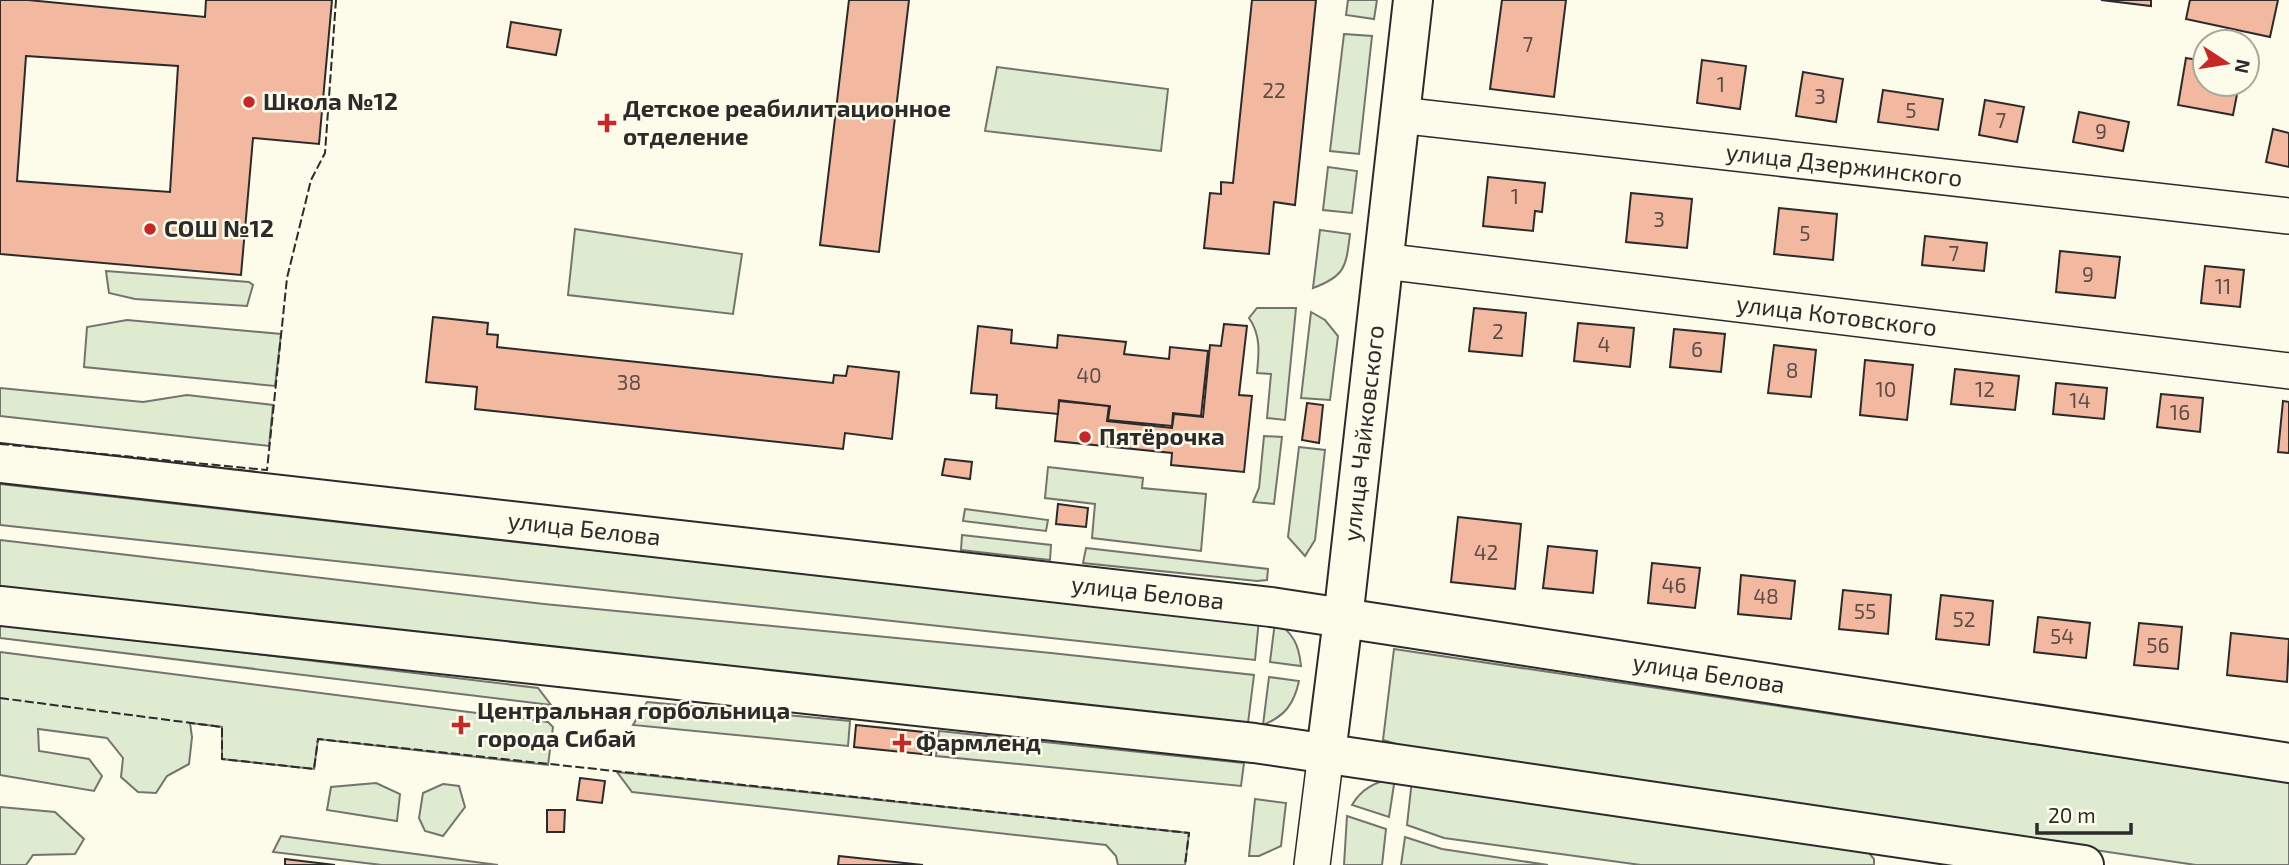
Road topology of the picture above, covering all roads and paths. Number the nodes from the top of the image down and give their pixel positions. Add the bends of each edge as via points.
1 (1413, 0) edge
2 (1399, 115) junction
3 (2289, 216) edge
4 (1384, 261) junction
5 (2289, 372) edge
6 (0, 463) edge
7 (0, 606) edge
8 (1343, 618) junction
9 (1326, 753) junction
10 (2289, 763) edge
11 (1312, 865) edge
12 (2084, 865) edge

1 - 2 main road, улица Чайковского
2 - 3 street, улица Дзержинского
2 - 4 main road, улица Чайковского
4 - 5 street, улица Котовского
4 - 8 main road, улица Чайковского
6 - 8 main road, улица Белова
7 - 9 main road
8 - 9 main road, улица Чайковского
8 - 10 main road, улица Белова
9 - 11 street, улица Чайковского
9 - 12 main road

